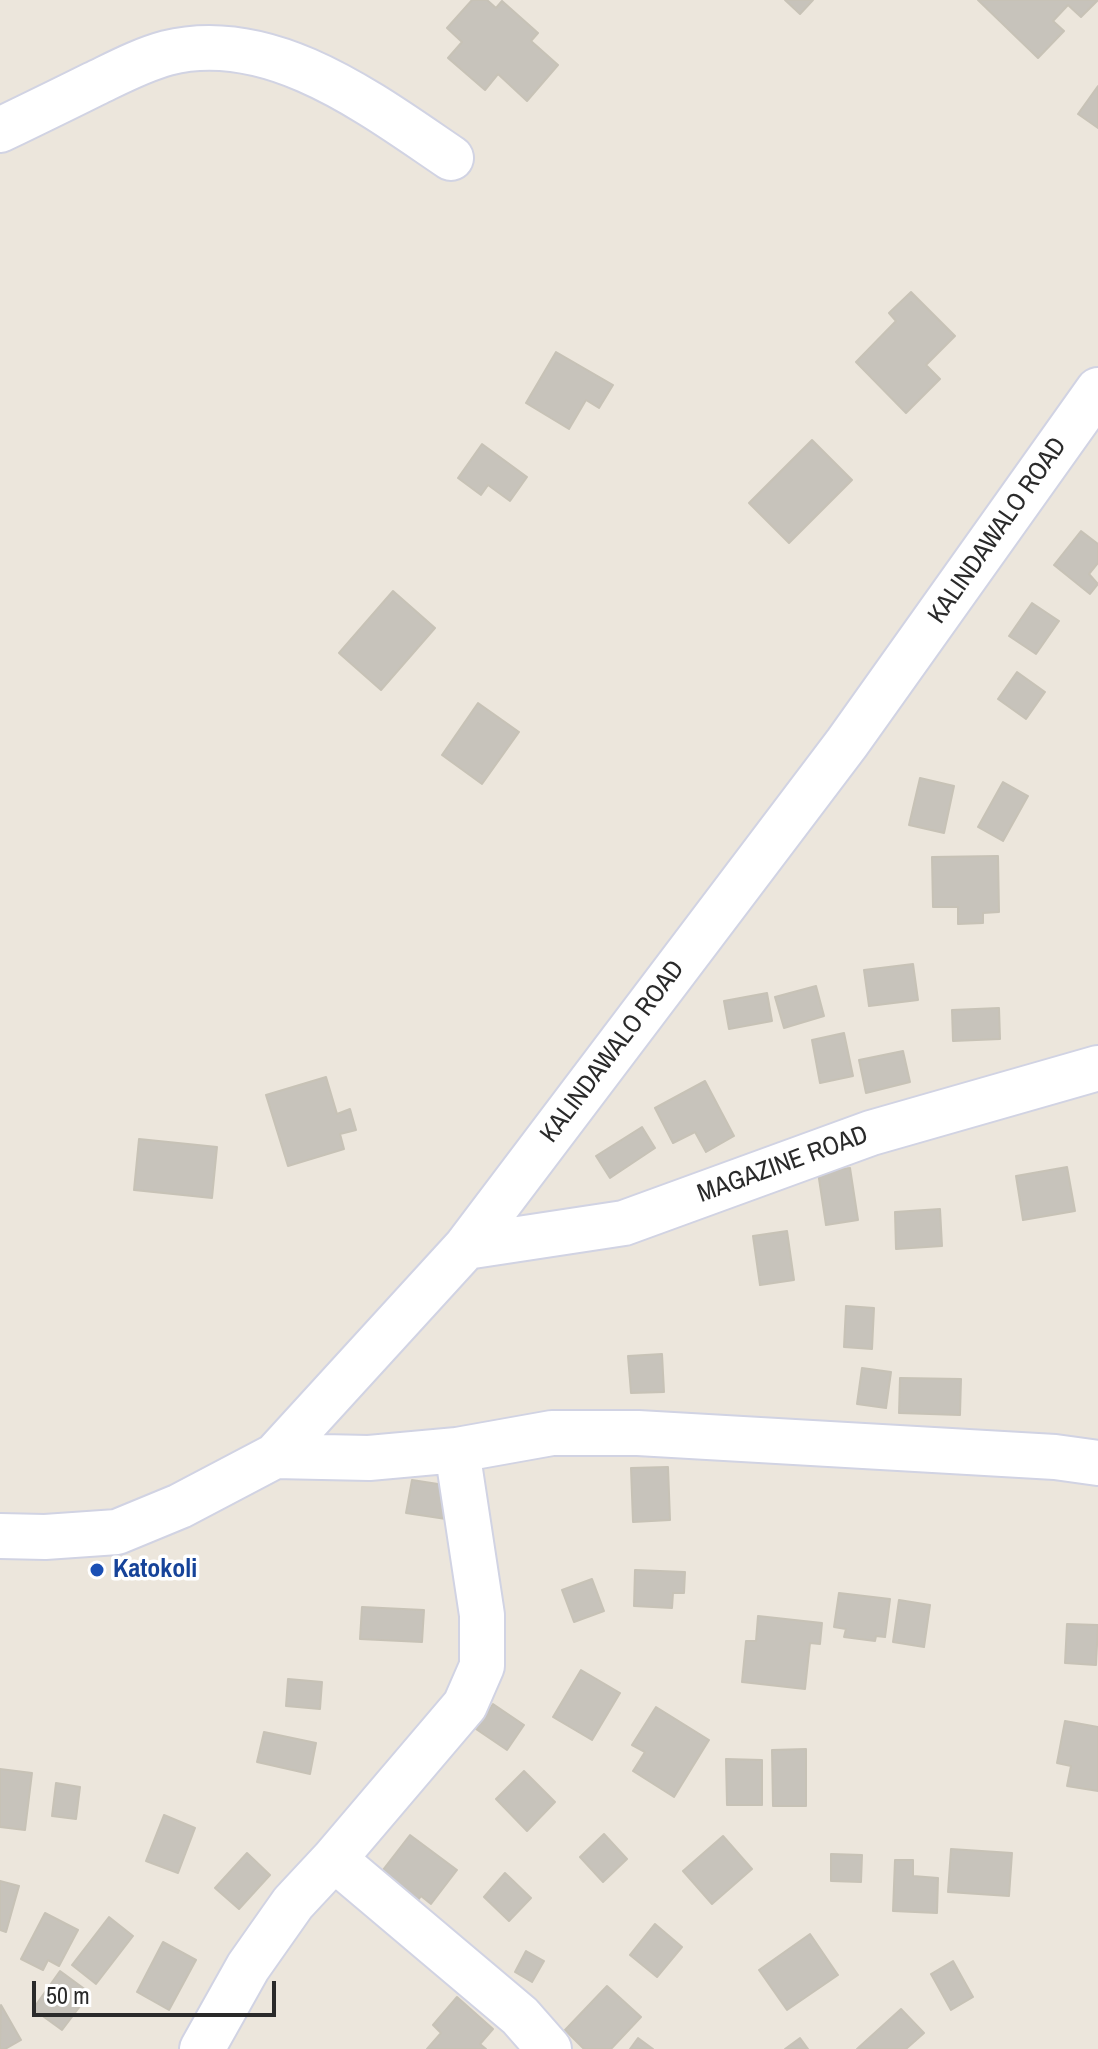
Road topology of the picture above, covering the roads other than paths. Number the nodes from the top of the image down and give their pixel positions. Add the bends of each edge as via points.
1 (0, 130) edge
2 (451, 158) dead end
3 (1098, 390) edge
4 (1098, 1068) edge
5 (466, 1247) junction
6 (457, 1450) junction
7 (275, 1456) junction
8 (1098, 1463) edge
9 (0, 1536) edge
10 (334, 1859) junction
11 (202, 2049) edge
12 (549, 2049) edge

1 - 2 street via 134,65 168,53 207,49 261,53 352,91
3 - 5 street, KALINDAWALO ROAD via 847,743
4 - 5 street, MAGAZINE ROAD via 871,1133 624,1223
5 - 7 street, KALINDAWALO ROAD
6 - 7 street via 369,1458
6 - 8 street via 552,1433 638,1433
6 - 10 street via 482,1615 482,1666 465,1705
7 - 9 street, KALINDAWALO ROAD via 117,1532
10 - 11 street via 293,1903 248,1967
10 - 12 street via 520,2016

